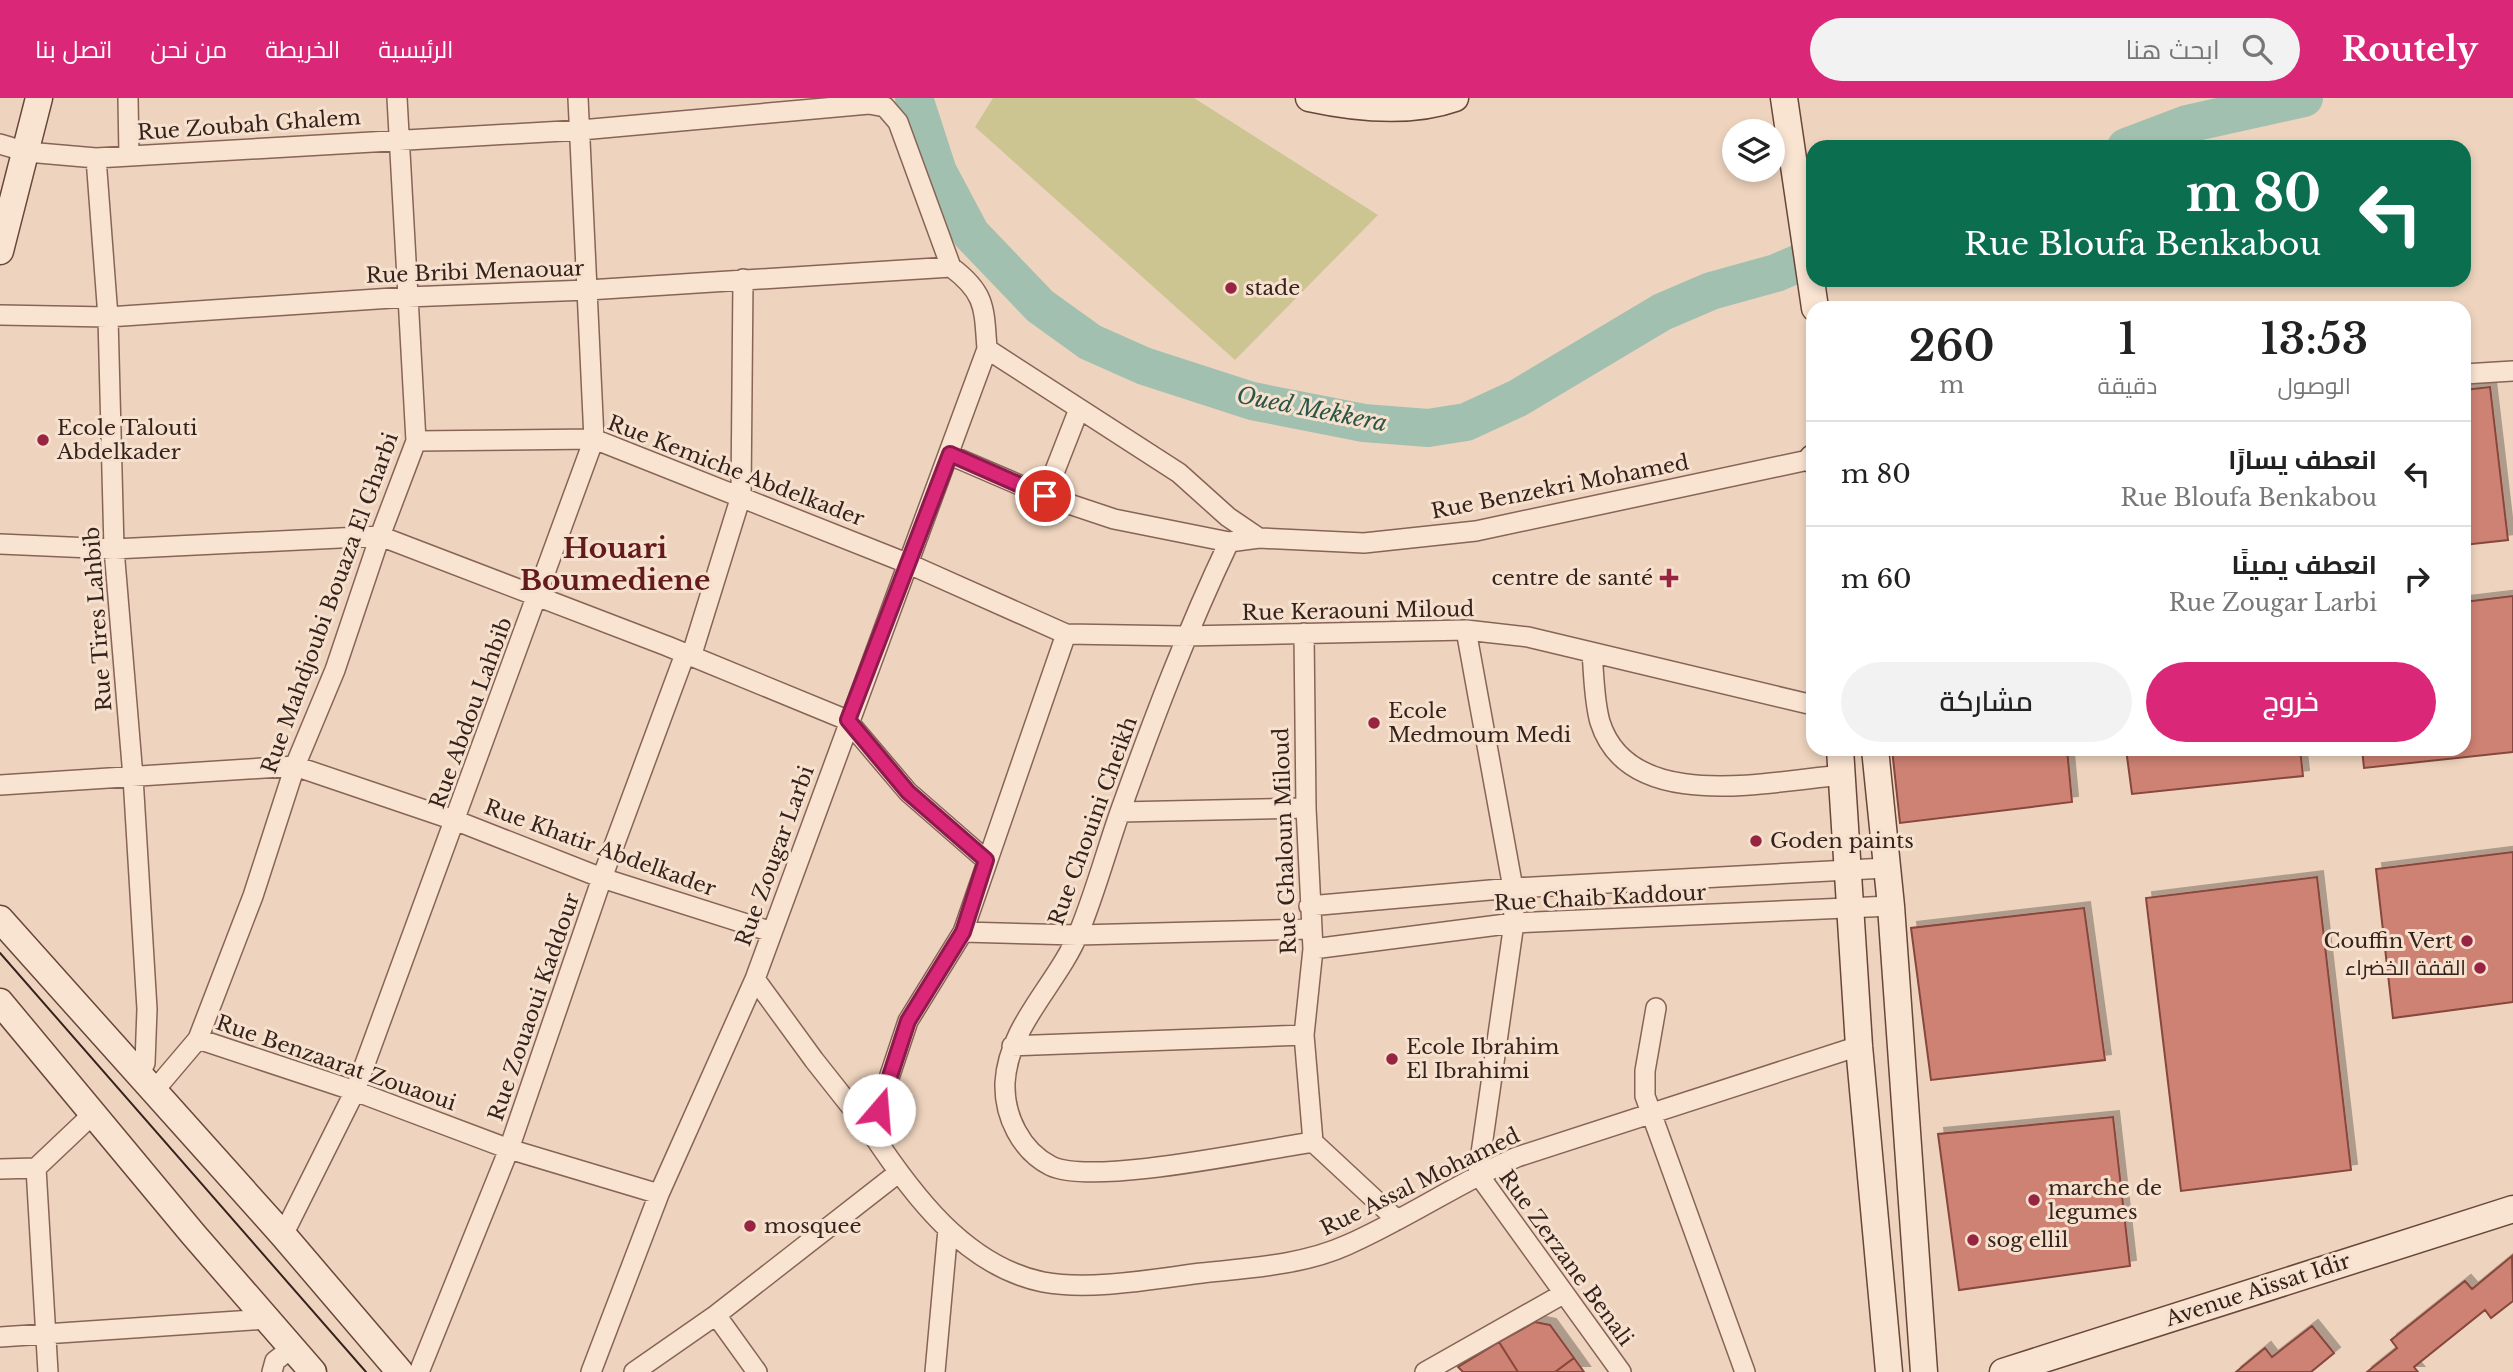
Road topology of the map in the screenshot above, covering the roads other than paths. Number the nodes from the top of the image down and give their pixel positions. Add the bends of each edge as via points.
1 (39, 98) edge
2 (128, 98) edge
3 (397, 98) edge
4 (578, 98) edge
5 (1309, 98) edge
6 (1455, 98) edge
7 (868, 101) edge
8 (1783, 110) edge
9 (582, 130) junction
10 (400, 138) junction
11 (0, 144) edge
12 (27, 152) junction
13 (129, 156) junction
14 (96, 158) junction
15 (0, 251) edge
16 (1806, 252) edge
17 (951, 267) junction
18 (743, 279) junction
19 (588, 290) junction
20 (407, 296) junction
21 (0, 315) edge
22 (108, 317) junction
23 (987, 349) junction
24 (2513, 371) edge
25 (2471, 373) edge
26 (1079, 409) junction
27 (594, 439) junction
28 (416, 441) junction
29 (950, 454) junction
30 (1806, 460) edge
31 (741, 496) junction
32 (1045, 496) junction
33 (380, 536) junction
34 (1259, 538) junction
35 (1229, 542) junction
36 (0, 544) edge
37 (114, 549) junction
38 (909, 564) junction
39 (537, 596) junction
40 (1466, 630) junction
41 (1304, 633) junction
42 (1066, 634) junction
43 (1184, 636) junction
44 (1591, 653) junction
45 (688, 656) junction
46 (1806, 703) edge
47 (848, 720) junction
48 (1876, 756) edge
49 (1841, 762) edge
50 (295, 766) junction
51 (133, 777) junction
52 (0, 785) edge
53 (1306, 808) junction
54 (1120, 812) junction
55 (457, 821) junction
56 (986, 860) junction
57 (1886, 868) junction
58 (1850, 871) junction
59 (602, 878) junction
60 (1513, 888) junction
61 (1309, 906) junction
62 (1891, 906) junction
63 (1852, 909) junction
64 (0, 919) edge
65 (1514, 923) junction
66 (1311, 929) junction
67 (772, 932) junction
68 (963, 932) junction
69 (1078, 935) junction
70 (1313, 949) junction
71 (755, 979) junction
72 (0, 1002) edge
73 (1656, 1008) dead end
74 (1304, 1034) junction
75 (198, 1039) junction
76 (1012, 1046) junction
77 (1859, 1046) junction
78 (146, 1084) junction
79 (355, 1091) junction
80 (93, 1114) junction
81 (1649, 1114) junction
82 (872, 1132) junction
83 (1313, 1142) junction
84 (509, 1149) junction
85 (36, 1168) junction
86 (0, 1169) edge
87 (898, 1173) junction
88 (1478, 1174) junction
89 (659, 1194) junction
90 (2513, 1209) edge
91 (1397, 1220) junction
92 (948, 1229) junction
93 (283, 1235) junction
94 (1563, 1294) junction
95 (716, 1315) junction
96 (267, 1320) junction
97 (46, 1335) junction
98 (0, 1338) edge
99 (292, 1348) junction
100 (48, 1372) edge
101 (272, 1372) edge
102 (313, 1372) edge
103 (400, 1372) edge
104 (419, 1372) edge
105 (591, 1372) edge
106 (634, 1372) edge
107 (757, 1372) edge
108 (935, 1372) edge
109 (1425, 1372) edge
110 (1621, 1372) edge
111 (1745, 1372) edge
112 (1889, 1372) edge
113 (1924, 1372) edge
114 (2003, 1372) edge

1 - 12 street
2 - 13 street
3 - 10 street, Rue Mahdjoubi Bouaza El Gharbi
4 - 9 street, Rue Abdou Lahbib
5 - 6 street via 1406,107
7 - 9 street, Rue Zoubah Ghalem
7 - 17 street, Rue Zoubah Ghalem via 885,107 898,122
8 - 16 street
9 - 10 street, Rue Zoubah Ghalem
9 - 19 street, Rue Abdou Lahbib
10 - 13 street, Rue Zoubah Ghalem
10 - 20 street, Rue Mahdjoubi Bouaza El Gharbi
11 - 12 street, Rue Zoubah Ghalem
12 - 14 street, Rue Zoubah Ghalem
12 - 15 street
13 - 14 street, Rue Zoubah Ghalem
14 - 22 street, Rue Tires Lahbib
17 - 18 street, Rue Bribi Menaouar
17 - 23 street via 980,295
18 - 19 street, Rue Bribi Menaouar
18 - 31 street, Rue Zouaoui Kaddour
19 - 20 street, Rue Bribi Menaouar
19 - 27 street, Rue Abdou Lahbib
20 - 22 street, Rue Bribi Menaouar
20 - 28 street, Rue Mahdjoubi Bouaza El Gharbi
21 - 22 street, Rue Bribi Menaouar
22 - 37 street, Rue Tires Lahbib
23 - 26 street
23 - 29 street, Rue Zougar Larbi
24 - 25 street
26 - 32 street
26 - 34 street via 1179,473
27 - 28 street, Rue Kemiche Abdelkader
27 - 31 street, Rue Kemiche Abdelkader
27 - 39 street, Rue Abdou Lahbib
28 - 33 street, Rue Mahdjoubi Bouaza El Gharbi
29 - 32 street, Rue Benzekri Mohamed
29 - 38 street, Rue Zougar Larbi
30 - 34 street, Rue Benzekri Mohamed via 1476,531 1364,543
31 - 38 street, Rue Kemiche Abdelkader
31 - 45 street, Rue Zouaoui Kaddour
32 - 35 street, Rue Benzekri Mohamed via 1114,519
33 - 37 street
33 - 39 street
33 - 50 street, Rue Mahdjoubi Bouaza El Gharbi via 335,670
34 - 35 street, Rue Benzekri Mohamed
35 - 43 street, Rue Chouini Cheikh
36 - 37 street
37 - 51 street, Rue Tires Lahbib
38 - 42 street, Rue Keraouni Miloud
38 - 47 street, Rue Zougar Larbi
39 - 45 street
39 - 55 street, Rue Abdou Lahbib
40 - 41 street, Rue Keraouni Miloud
40 - 44 street, Rue Keraouni Miloud via 1528,636
40 - 60 street, Rue Zerzane Benali
41 - 43 street, Rue Keraouni Miloud
41 - 53 street, Rue Ghaloun Miloud
42 - 43 street, Rue Keraouni Miloud
42 - 56 street
43 - 54 street, Rue Chouini Cheikh
44 - 46 street, Rue Keraouni Miloud
44 - 49 street via 1601,723 1626,763 1653,778 1674,785 1704,786
45 - 47 street
45 - 59 street, Rue Zouaoui Kaddour
47 - 56 street via 908,792
47 - 67 street, Rue Zougar Larbi
48 - 57 street
49 - 58 street
50 - 51 street, Rue Khatir Abdelkader
50 - 55 street, Rue Khatir Abdelkader
50 - 75 street, Rue Mahdjoubi Bouaza El Gharbi via 253,896
51 - 52 street, Rue Khatir Abdelkader
51 - 78 street, Rue Tires Lahbib via 147,1009
53 - 54 street
53 - 61 street, Rue Ghaloun Miloud
54 - 69 street, Rue Chouini Cheikh
55 - 59 street, Rue Khatir Abdelkader
55 - 79 street, Rue Abdou Lahbib
56 - 68 street
57 - 58 street
57 - 62 street
58 - 60 street
58 - 63 street
59 - 67 street, Rue Khatir Abdelkader
59 - 84 street, Rue Zouaoui Kaddour
60 - 61 street
60 - 65 street, Rue Zerzane Benali
61 - 66 street, Rue Ghaloun Miloud
62 - 63 street, Rue Chaib Kaddour
62 - 113 street
63 - 65 street, Rue Chaib Kaddour
63 - 77 street
64 - 78 street
65 - 70 street, Rue Chaib Kaddour
65 - 88 street, Rue Zerzane Benali
66 - 69 street
66 - 70 street, Rue Ghaloun Miloud
67 - 71 street, Rue Zougar Larbi
68 - 69 street
68 - 82 street via 908,1021
69 - 76 street, Rue Chouini Cheikh
70 - 74 street, Rue Ghaloun Miloud
71 - 82 street, Rue Assal Mohamed
71 - 89 street, Rue Zougar Larbi
72 - 80 street
73 - 81 street via 1643,1082
74 - 76 street
74 - 83 street, Rue Ghaloun Miloud
75 - 78 street, Rue Mahdjoubi Bouaza El Gharbi
75 - 79 street, Rue Benzaarat Zouaoui
76 - 83 street, Rue Chouini Cheikh via 1005,1083 1016,1132 1032,1153 1072,1173 1110,1172
77 - 81 street, Rue Assal Mohamed
77 - 112 street
78 - 93 street
79 - 84 street, Rue Benzaarat Zouaoui
79 - 93 street, Rue Abdou Lahbib
80 - 85 street
80 - 96 street
81 - 88 street, Rue Assal Mohamed
81 - 111 street
82 - 87 street, Rue Assal Mohamed
83 - 91 street
84 - 89 street, Rue Benzaarat Zouaoui
84 - 104 street, Rue Zouaoui Kaddour
85 - 86 street
85 - 97 street
87 - 92 street, Rue Assal Mohamed
87 - 95 street
88 - 91 street, Rue Assal Mohamed
88 - 94 street, Rue Zerzane Benali
89 - 105 street, Rue Zougar Larbi
90 - 114 street, Avenue Aïssat Idir
91 - 92 street, Rue Assal Mohamed via 1313,1256 1182,1276 1088,1284 1044,1282 1018,1274 992,1262
92 - 108 street
93 - 103 street
94 - 109 street
94 - 110 street, Rue Zerzane Benali
95 - 106 street
95 - 107 street
96 - 97 street
96 - 99 street
97 - 98 street
97 - 100 street
99 - 101 street via 275,1361
99 - 102 street

